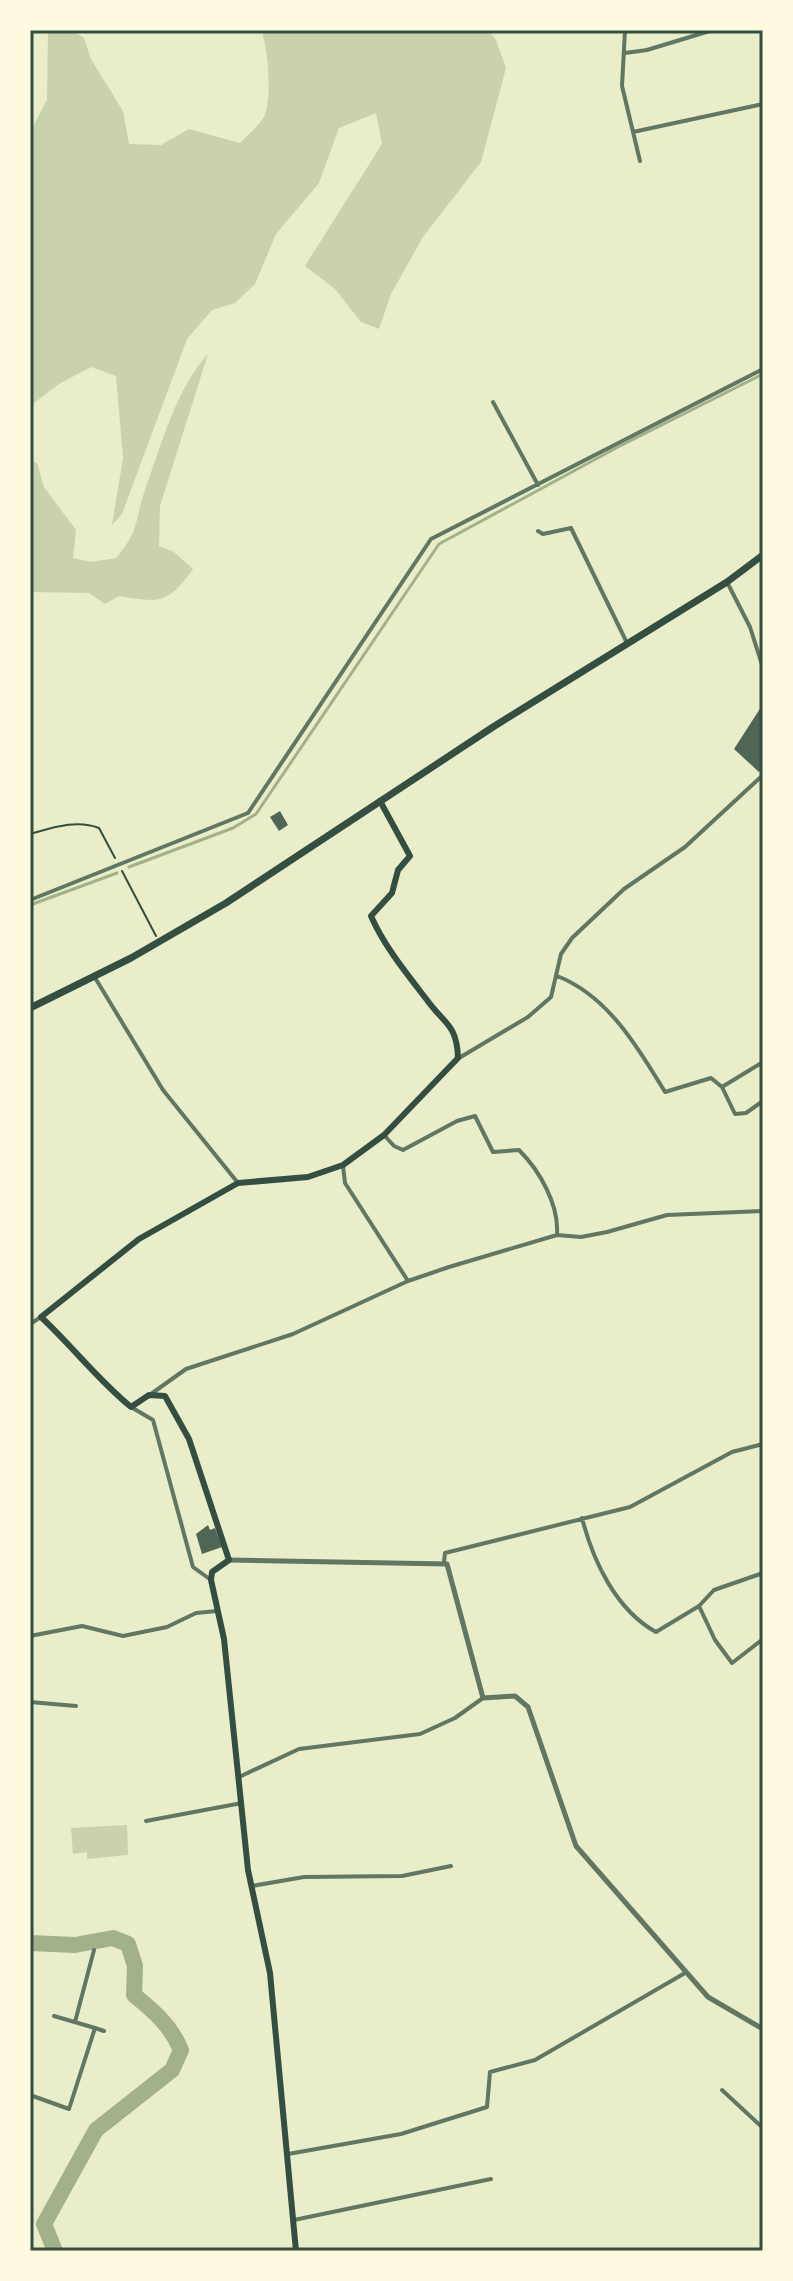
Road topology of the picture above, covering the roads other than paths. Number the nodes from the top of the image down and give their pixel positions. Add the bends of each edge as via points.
1 (625, 30) edge
2 (713, 30) edge
3 (625, 53) junction
4 (763, 104) edge
5 (633, 132) junction
6 (640, 161) dead end
7 (763, 369) edge
8 (493, 402) dead end
9 (538, 485) junction
10 (538, 531) dead end
11 (763, 555) edge
12 (727, 582) junction
13 (628, 645) junction
14 (763, 668) edge
15 (763, 775) edge
16 (380, 801) junction
17 (30, 900) edge
18 (94, 976) junction
19 (557, 976) junction
20 (30, 1008) edge
21 (458, 1058) junction
22 (763, 1062) edge
23 (722, 1087) junction
24 (763, 1101) edge
25 (384, 1135) junction
26 (343, 1165) junction
27 (238, 1183) junction
28 (763, 1211) edge
29 (557, 1235) junction
30 (408, 1281) junction
31 (41, 1317) junction
32 (30, 1324) edge
33 (149, 1395) junction
34 (131, 1407) junction
35 (763, 1444) edge
36 (582, 1518) junction
37 (229, 1560) junction
38 (444, 1562) junction
39 (763, 1573) edge
40 (211, 1580) junction
41 (699, 1606) junction
42 (217, 1611) junction
43 (30, 1636) edge
44 (763, 1639) edge
45 (483, 1698) junction
46 (30, 1702) edge
47 (76, 1706) dead end
48 (239, 1777) junction
49 (242, 1803) junction
50 (146, 1821) dead end
51 (451, 1866) dead end
52 (252, 1886) junction
53 (94, 1950) dead end
54 (685, 1973) junction
55 (54, 2016) dead end
56 (75, 2022) junction
57 (95, 2028) junction
58 (763, 2029) edge
59 (104, 2031) dead end
60 (722, 2090) dead end
61 (30, 2095) edge
62 (763, 2128) edge
63 (288, 2154) junction
64 (491, 2179) dead end
65 (294, 2220) junction
66 (296, 2251) edge

1 - 3 street
2 - 3 street
3 - 5 street via 622,86
4 - 5 street
5 - 6 street
7 - 9 street
8 - 9 street
9 - 17 street via 431,539 248,813
10 - 13 street via 571,528
11 - 12 highway
12 - 13 highway
12 - 14 street
13 - 16 highway
15 - 19 street via 685,847 624,889 572,938 561,954
16 - 18 highway via 226,903
16 - 21 main road via 410,856 398,870 392,893 371,916 427,1001 447,1018
18 - 20 highway
18 - 27 street via 163,1090
19 - 21 street via 551,997 528,1017
19 - 23 street via 580,985 620,1025 665,1092 711,1078
21 - 25 main road
22 - 23 street
23 - 24 street via 735,1114
25 - 26 main road
25 - 29 street via 403,1150 475,1116 493,1152 519,1150 534,1165 558,1224
26 - 27 main road via 308,1177
26 - 30 street via 345,1183
27 - 31 main road via 139,1239
28 - 29 street via 667,1215 581,1237
29 - 30 street
30 - 33 street via 293,1334 186,1369
31 - 32 street
31 - 34 main road via 101,1383
33 - 34 main road
33 - 37 main road via 165,1396 189,1439
34 - 40 street via 153,1420 193,1567
35 - 36 street via 732,1452 630,1507
36 - 38 street via 445,1553
36 - 41 street via 599,1566 640,1623 656,1632
37 - 38 street via 396,1566
37 - 40 main road via 212,1572
38 - 45 street via 474,1652
39 - 41 street via 714,1590
40 - 42 main road
41 - 44 street via 732,1663
42 - 43 street via 123,1636 82,1626
42 - 48 main road
45 - 48 street via 420,1734 299,1749
45 - 54 street via 515,1696 528,1707 576,1846
46 - 47 street
48 - 49 main road
49 - 50 street
49 - 52 main road
51 - 52 street via 402,1876 304,1877
52 - 63 main road via 270,1973
53 - 56 street
54 - 58 street via 720,2006
54 - 63 street via 535,2060 490,2072 487,2107 401,2134
55 - 56 street
56 - 57 street
57 - 59 street
57 - 61 street via 69,2109
60 - 62 street
63 - 65 main road
64 - 65 street
65 - 66 main road

